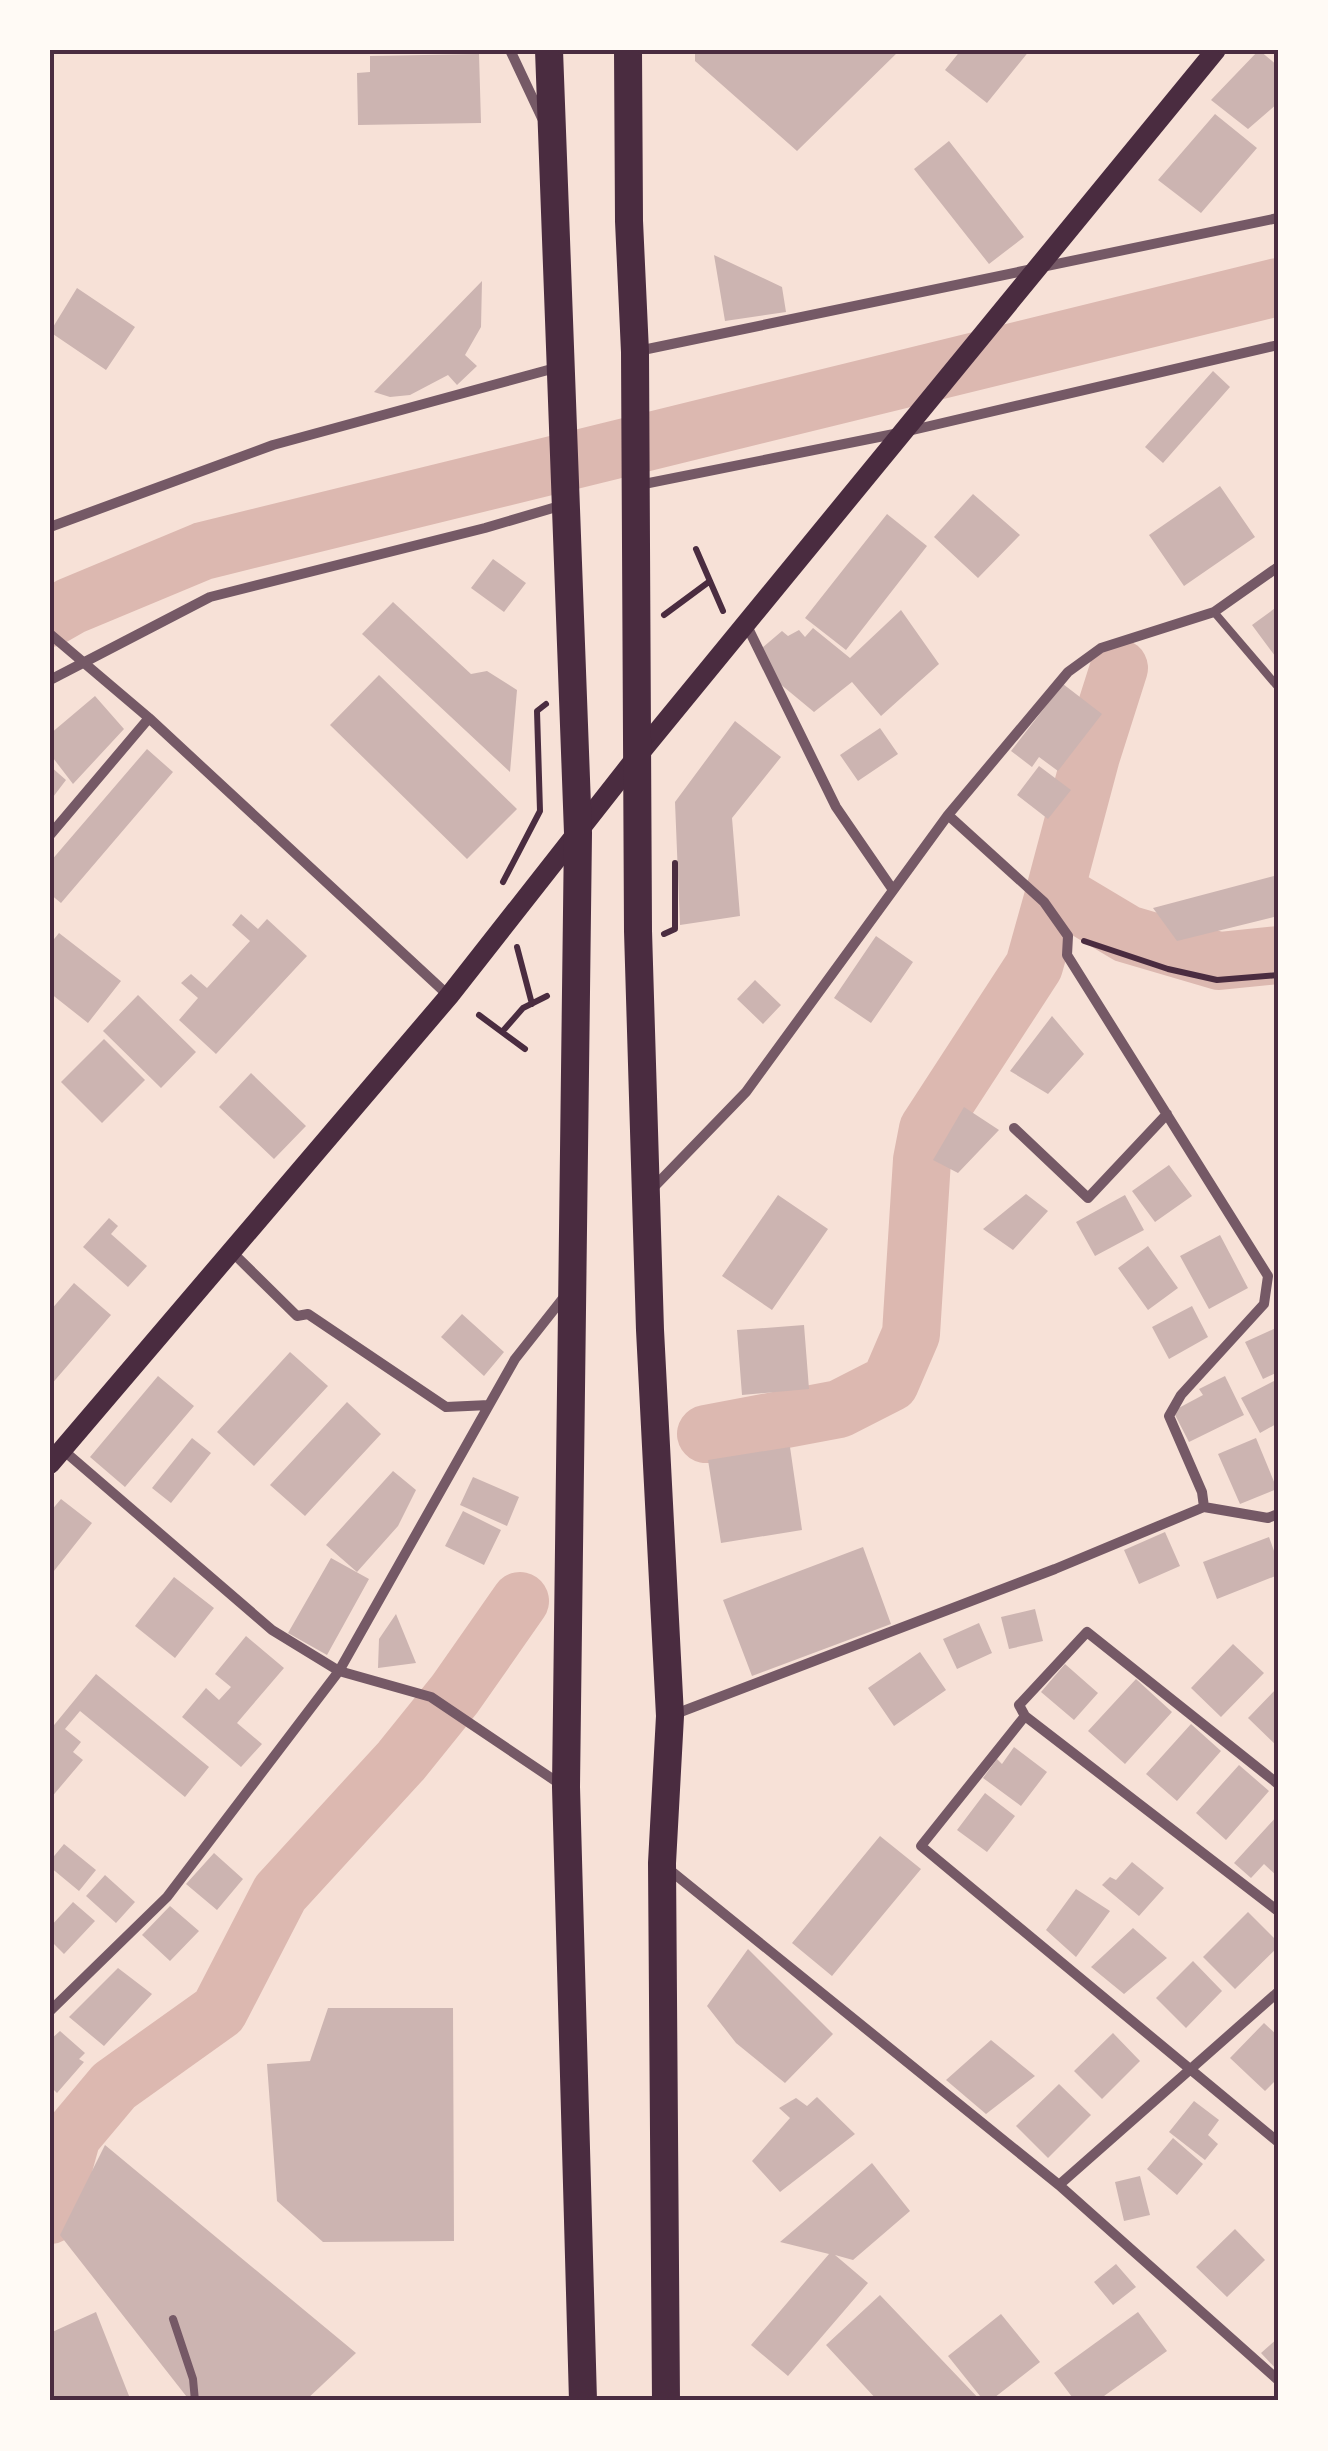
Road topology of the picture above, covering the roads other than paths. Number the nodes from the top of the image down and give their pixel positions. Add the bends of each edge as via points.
1 (510, 50) edge
2 (549, 50) edge
3 (628, 50) edge
4 (1216, 50) edge
5 (551, 136) junction
6 (1278, 218) edge
7 (1039, 269) junction
8 (1278, 346) edge
9 (634, 352) junction
10 (560, 367) junction
11 (904, 432) junction
12 (634, 486) junction
13 (564, 504) junction
14 (50, 527) edge
15 (1278, 567) edge
16 (1214, 612) junction
17 (736, 620) junction
18 (50, 634) edge
19 (84, 664) junction
20 (50, 680) edge
21 (1278, 687) edge
22 (150, 718) junction
23 (635, 759) junction
24 (948, 816) junction
25 (578, 833) junction
26 (50, 835) edge
27 (894, 890) junction
28 (449, 996) junction
29 (1167, 1114) junction
30 (1014, 1128) dead end
31 (645, 1196) junction
32 (232, 1252) junction
33 (574, 1284) junction
34 (489, 1404) junction
35 (56, 1457) edge
36 (1204, 1507) junction
37 (1278, 1514) edge
38 (339, 1671) junction
39 (670, 1716) junction
40 (1025, 1716) junction
41 (1277, 1783) edge
42 (566, 1788) junction
43 (662, 1863) junction
44 (1278, 1911) edge
45 (1278, 1992) edge
46 (50, 2011) edge
47 (1191, 2069) junction
48 (1278, 2142) edge
49 (1059, 2185) junction
50 (174, 2319) dead end
51 (1278, 2380) edge
52 (195, 2401) edge
53 (583, 2401) edge
54 (666, 2401) edge

1 - 5 street
2 - 5 highway
3 - 9 highway
4 - 7 main road
5 - 10 highway
6 - 7 street
7 - 9 street
7 - 11 main road
8 - 11 street
9 - 12 highway
10 - 13 highway
10 - 14 street via 273,445
11 - 12 street
11 - 17 main road
12 - 23 highway
13 - 19 street via 210,597
13 - 25 highway
15 - 16 street
16 - 21 lane
16 - 24 street via 1101,648 1068,672
17 - 23 main road
17 - 27 street via 836,807
18 - 19 street
19 - 20 street
19 - 22 street
22 - 26 street
22 - 28 street
23 - 25 main road
23 - 31 highway
24 - 27 street
24 - 29 street via 1044,902 1068,936 1067,955
25 - 28 main road
25 - 33 highway
27 - 31 street via 746,1092
28 - 32 main road
29 - 30 street via 1088,1198
29 - 36 street via 1268,1276 1264,1304 1180,1395 1170,1416
31 - 39 highway
32 - 34 street via 297,1316 308,1314 446,1407
32 - 35 main road
33 - 34 street
33 - 42 highway
34 - 38 street
35 - 38 street via 272,1630
36 - 37 street
36 - 39 street
38 - 42 street via 431,1697
38 - 46 street via 167,1897
39 - 43 highway
40 - 41 street via 1019,1705 1087,1632
40 - 44 street
40 - 47 street via 921,1846
42 - 53 highway
43 - 49 street
43 - 54 highway
45 - 47 street
47 - 48 street
47 - 49 street
49 - 51 street
50 - 52 lane

